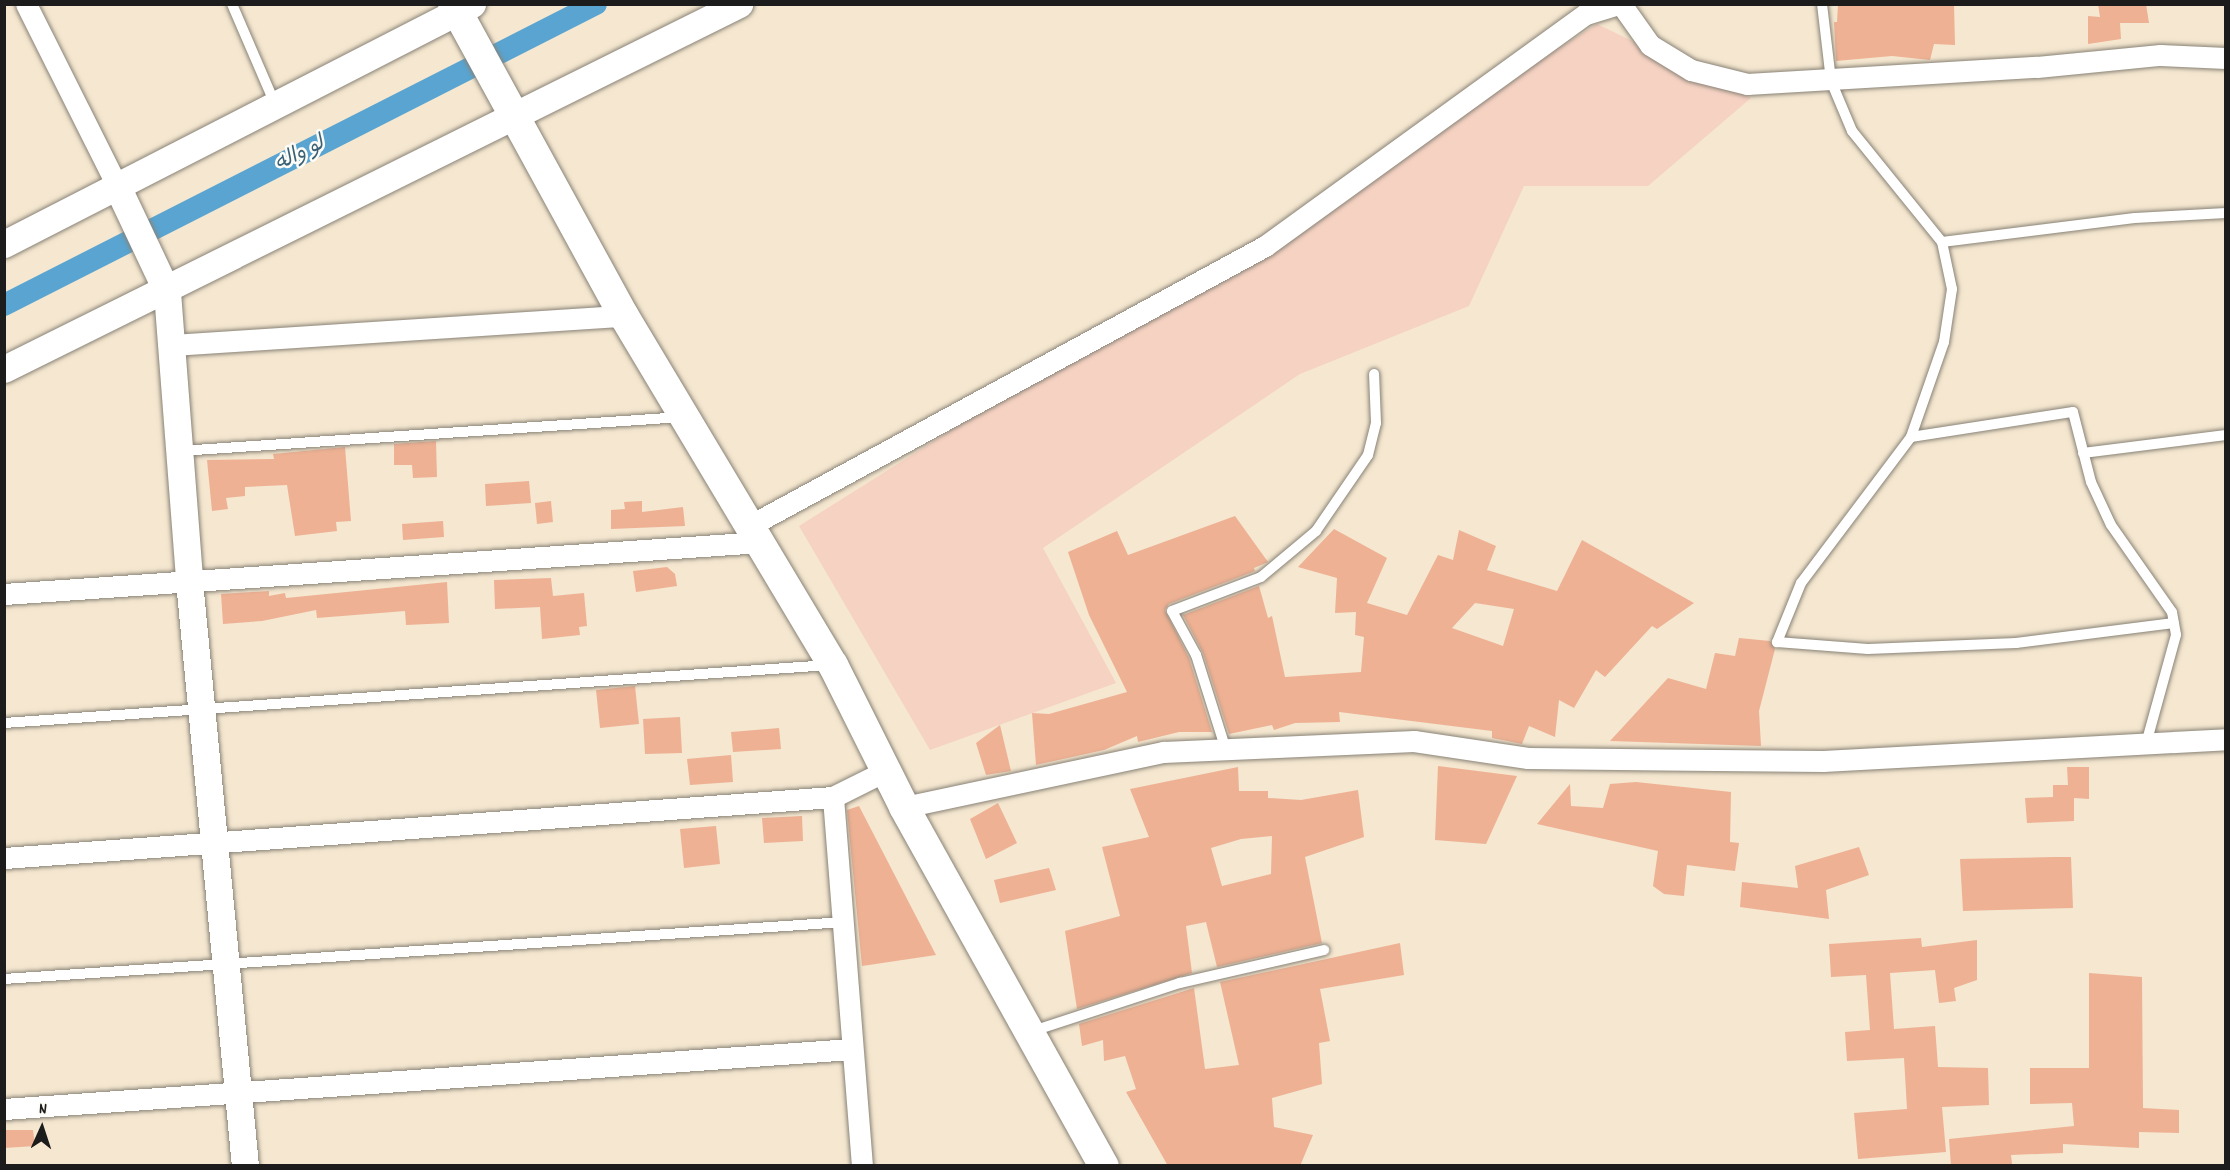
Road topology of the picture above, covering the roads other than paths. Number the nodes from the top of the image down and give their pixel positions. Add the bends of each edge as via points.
1 (26, 4) edge
2 (232, 4) edge
3 (739, 4) edge
4 (1620, 4) edge
5 (1822, 4) edge
6 (460, 7) edge
7 (1583, 9) edge
8 (2226, 58) edge
9 (1820, 81) junction
10 (275, 105) junction
11 (514, 114) junction
12 (117, 186) junction
13 (2226, 213) edge
14 (1942, 242) junction
15 (4, 244) edge
16 (166, 292) junction
17 (624, 316) junction
18 (171, 345) junction
19 (4, 369) edge
20 (1374, 374) dead end
21 (684, 417) junction
22 (2226, 435) edge
23 (1911, 437) junction
24 (179, 451) junction
25 (2083, 453) junction
26 (756, 534) junction
27 (189, 581) junction
28 (4, 594) edge
29 (2174, 623) junction
30 (833, 665) junction
31 (201, 710) junction
32 (4, 723) edge
33 (2226, 739) edge
34 (2146, 744) junction
35 (1226, 750) junction
36 (885, 771) junction
37 (833, 797) junction
38 (904, 807) junction
39 (214, 845) junction
40 (4, 858) edge
41 (844, 922) junction
42 (1324, 950) dead end
43 (226, 966) junction
44 (4, 979) edge
45 (1030, 1032) junction
46 (852, 1049) junction
47 (237, 1093) junction
48 (4, 1109) edge
49 (245, 1166) edge
50 (862, 1166) edge
51 (1104, 1166) edge

1 - 12 street via 69,83
2 - 10 lane
3 - 11 street
4 - 7 street
4 - 9 street via 1650,45 1691,70 1747,84
5 - 9 lane
6 - 10 street
6 - 11 main road
7 - 26 street via 1265,246
8 - 9 street via 2160,55
9 - 14 lane via 1852,131
10 - 12 street
11 - 16 street
11 - 17 main road
12 - 15 street
12 - 16 street
13 - 14 lane via 2135,218
14 - 23 lane via 1952,289 1944,342
16 - 18 street
16 - 19 street
17 - 18 street
17 - 21 main road
18 - 24 street
20 - 35 lane via 1376,423 1368,455 1316,531 1261,577 1172,611 1196,655
21 - 24 lane
21 - 26 main road
22 - 25 lane
23 - 25 lane via 2073,412
23 - 29 lane via 1801,583 1776,642 1868,649 2016,644
24 - 27 street
25 - 29 lane via 2091,482 2111,525 2172,612
26 - 27 street
26 - 30 main road
27 - 28 street
27 - 31 street
29 - 34 lane via 2176,635
30 - 31 lane
30 - 36 main road
31 - 32 lane
31 - 39 street
33 - 34 street
34 - 35 street via 1822,761 1528,758 1414,741
35 - 38 street via 1163,752
36 - 37 street
36 - 38 main road
37 - 39 street
37 - 41 street
38 - 45 main road
39 - 40 street
39 - 43 street
41 - 43 lane
41 - 46 street
42 - 45 lane via 1180,983
43 - 44 lane
43 - 47 street
45 - 51 main road
46 - 47 street
46 - 50 street
47 - 48 street
47 - 49 street

